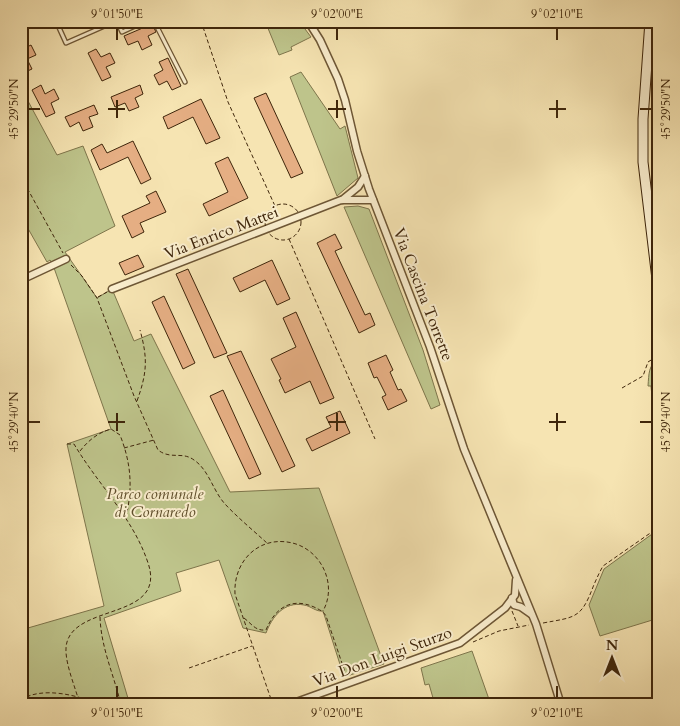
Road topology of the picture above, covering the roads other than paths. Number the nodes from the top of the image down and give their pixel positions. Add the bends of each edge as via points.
1 (56, 21) edge
2 (116, 21) edge
3 (146, 21) edge
4 (154, 21) edge
5 (308, 21) edge
6 (650, 21) edge
7 (185, 82) dead end
8 (365, 176) junction
9 (341, 200) junction
10 (373, 200) junction
11 (66, 259) road end
12 (21, 280) edge
13 (112, 289) road end
14 (659, 296) edge
15 (516, 578) junction
16 (514, 596) junction
17 (525, 598) junction
18 (518, 606) junction
19 (505, 608) junction
20 (532, 614) junction
21 (288, 705) edge
22 (561, 705) edge

1 - 2 lane via 66,43
2 - 3 lane via 122,32
4 - 7 lane
5 - 8 street, Via Cascina Torrette via 338,79
6 - 14 main road via 642,119 643,162
8 - 9 street, Via Enrico Mattei via 358,187
8 - 10 street, Via Cascina Torrette
9 - 10 street, Via Enrico Mattei
9 - 13 street, Via Enrico Mattei
10 - 15 street, Via Cascina Torrette via 430,347 458,433
11 - 12 street
15 - 16 street, Via Cascina Torrette
15 - 17 street, Via Cascina Torrette
16 - 17 street via 519,593
16 - 18 street via 513,603
16 - 19 street, Via Don Luigi Sturzo
17 - 18 street via 524,604
17 - 20 street, Via Cascina Torrette
18 - 19 street, Via Don Luigi Sturzo
18 - 20 street
19 - 21 street, Via Don Luigi Sturzo via 460,643
20 - 22 street, Via Cascina Torrette

